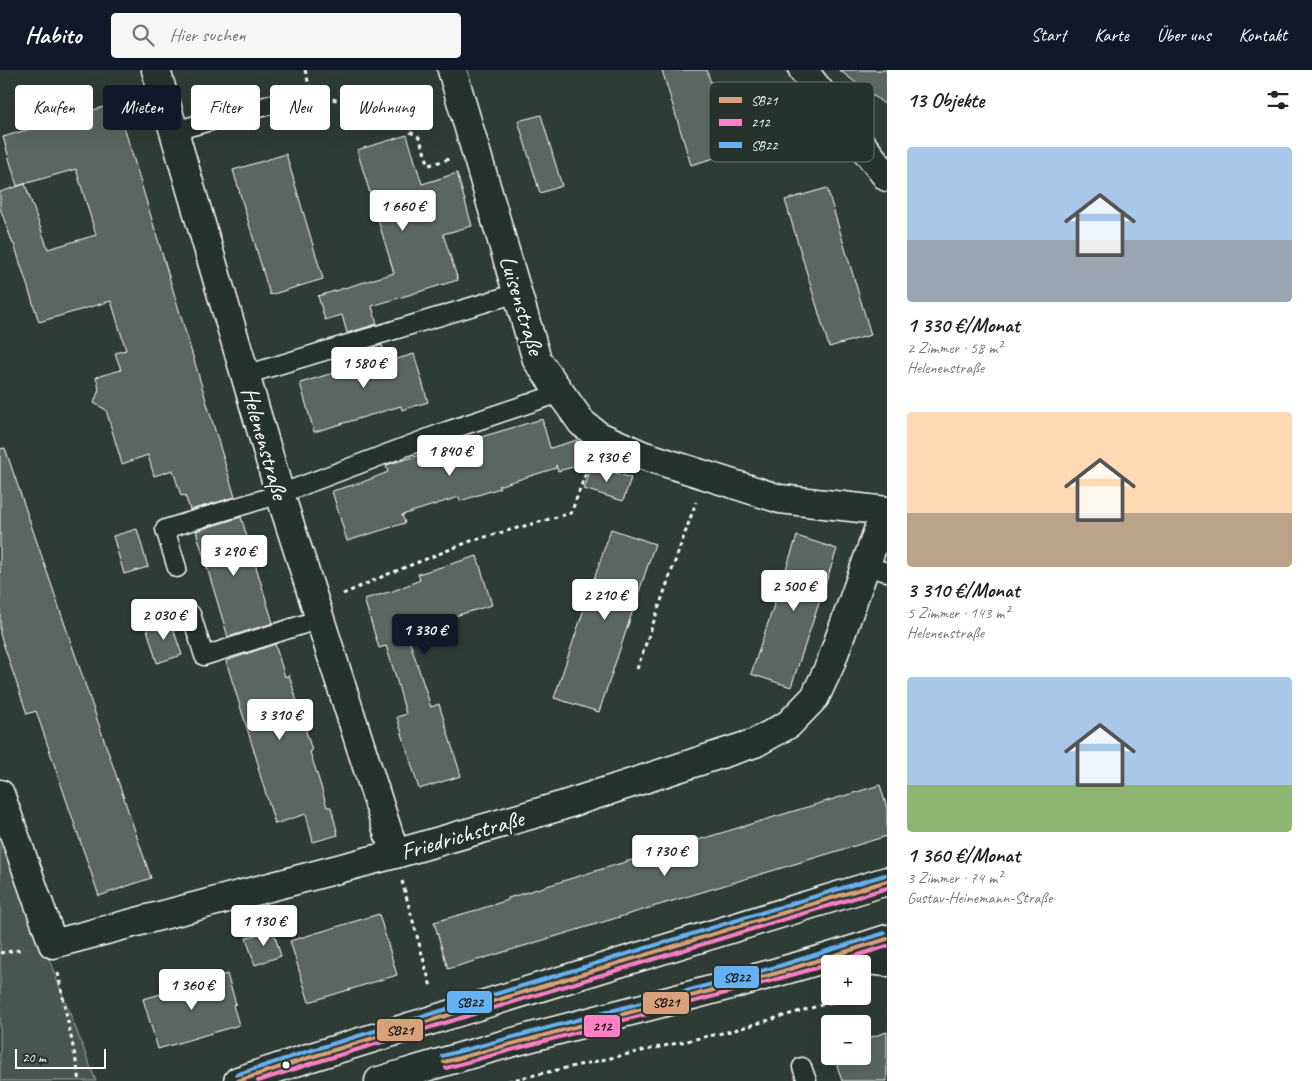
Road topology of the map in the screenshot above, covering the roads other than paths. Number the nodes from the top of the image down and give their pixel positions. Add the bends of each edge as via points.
1 (156, 70) edge
2 (452, 70) edge
3 (803, 70) edge
4 (812, 82) edge
5 (270, 105) edge
6 (174, 131) junction
7 (874, 160) edge
8 (887, 177) edge
9 (518, 293) junction
10 (245, 375) junction
11 (560, 393) junction
12 (280, 494) junction
13 (886, 511) edge
14 (177, 568) dead end
15 (876, 569) edge
16 (317, 613) junction
17 (191, 614) dead end
18 (0, 794) edge
19 (395, 854) junction
20 (887, 881) edge
21 (887, 939) edge
22 (839, 955) edge
23 (821, 960) edge
24 (871, 961) edge
25 (887, 962) edge
26 (238, 1081) edge
27 (379, 1081) edge

1 - 6 street, Helenenstraße
2 - 9 street, Luisenstraße
3 - 4 street
5 - 6 lane
6 - 10 street, Helenenstraße
7 - 8 street
9 - 10 lane
9 - 11 street, Luisenstraße via 537,360
10 - 12 street, Helenenstraße
11 - 12 lane via 447,431
11 - 13 street, Luisenstraße via 582,423 599,436 642,455 780,499
12 - 14 lane via 165,529
12 - 16 street, Helenenstraße
13 - 15 street, Friedrichstraße
15 - 19 street, Friedrichstraße via 815,697 789,724 755,743 562,806
16 - 17 lane via 204,656
16 - 19 street, Helenenstraße
18 - 19 street, Friedrichstraße via 52,944
20 - 26 street
21 - 22 street
23 - 27 street
24 - 25 street

